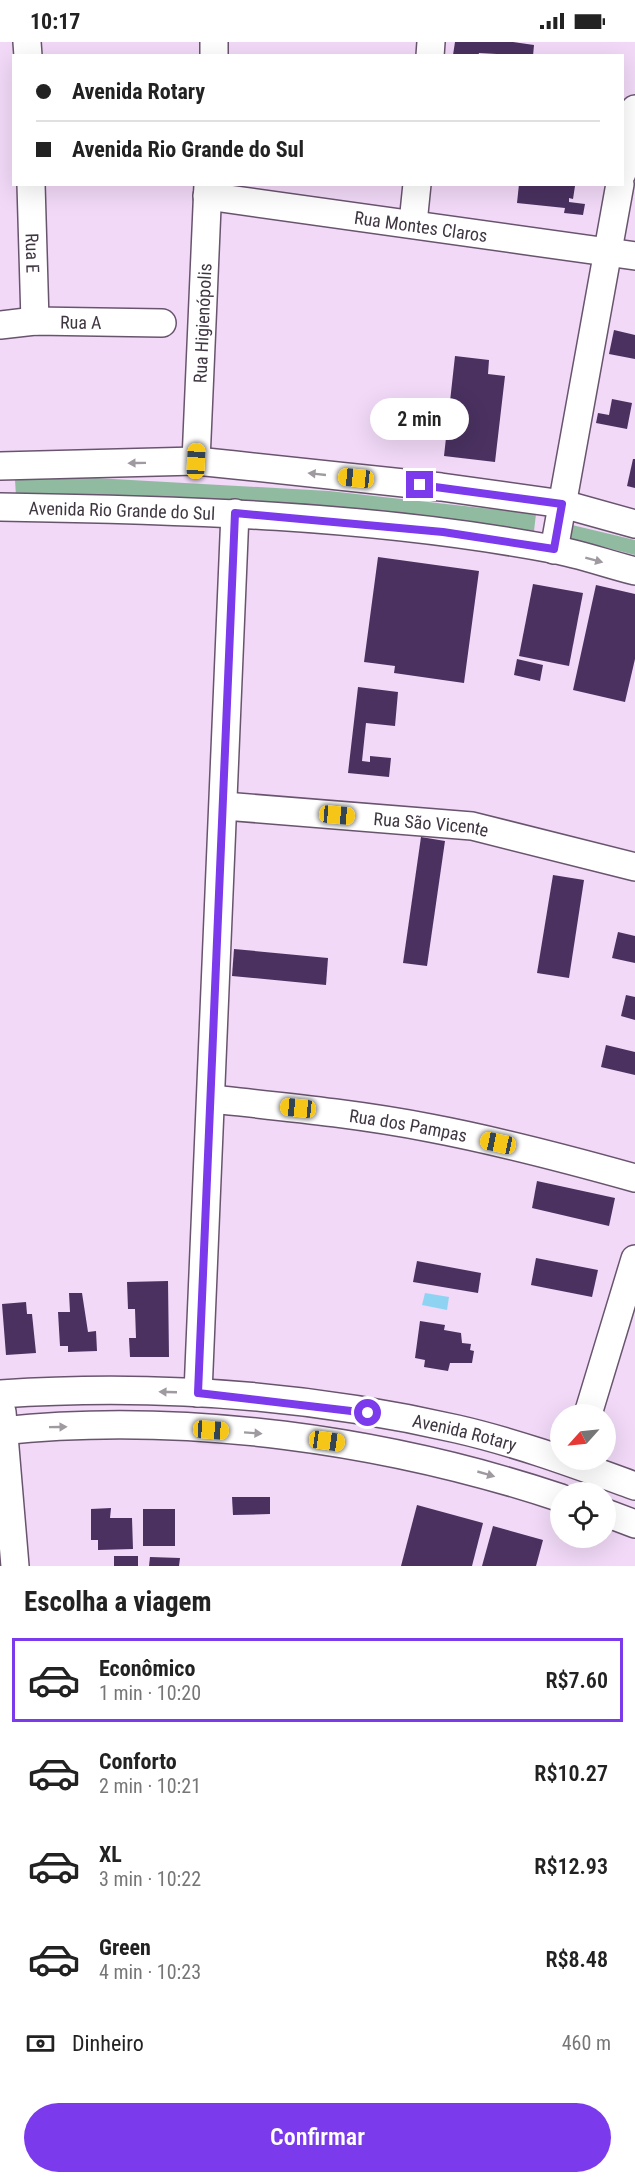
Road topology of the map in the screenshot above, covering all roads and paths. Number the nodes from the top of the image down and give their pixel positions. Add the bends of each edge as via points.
1 (635, 109) edge
2 (624, 164) edge
3 (31, 186) edge
4 (417, 186) edge
5 (620, 186) edge
6 (207, 190) edge
7 (413, 223) junction
8 (608, 250) junction
9 (635, 256) edge
10 (35, 321) junction
11 (162, 323) dead end
12 (0, 324) edge
13 (196, 461) junction
14 (0, 466) edge
15 (562, 504) junction
16 (0, 507) edge
17 (235, 513) junction
18 (635, 524) edge
19 (554, 549) junction
20 (635, 571) edge
21 (224, 806) junction
22 (635, 867) edge
23 (212, 1099) junction
24 (635, 1178) edge
25 (635, 1260) edge
26 (198, 1393) junction
27 (1, 1394) edge
28 (591, 1404) edge
29 (458, 1430) junction
30 (2, 1431) edge
31 (550, 1455) edge
32 (453, 1465) junction
33 (594, 1470) edge
34 (635, 1486) edge
35 (550, 1495) edge
36 (616, 1517) edge
37 (635, 1524) edge
38 (15, 1566) edge

1 - 2 street
3 - 10 street, Rua E
4 - 7 street
5 - 8 street
6 - 7 street, Rua Montes Claros
6 - 13 street, Rua Higienópolis
7 - 8 street, Rua Montes Claros
8 - 9 street, Rua Montes Claros
8 - 15 street
10 - 11 street, Rua A
10 - 12 street, Rua A
13 -> 14 street
15 -> 13 street
15 - 18 street
15 - 19 street
16 - 17 street, Avenida Rio Grande do Sul
17 - 19 street, Avenida Rio Grande do Sul via 443,532
17 - 21 street
19 -> 20 street, Avenida Rio Grande do Sul
21 - 22 street, Rua São Vicente via 472,826
21 - 23 street
23 - 24 street, Rua dos Pampas via 430,1128
23 - 26 street
25 - 28 street
26 -> 27 street, Avenida Rotary
26 - 29 street, Avenida Rotary via 347,1409
27 - 30 street
29 - 31 street, Avenida Rotary
29 - 32 street
30 -> 32 street, Avenida Rotary via 121,1426 258,1433 392,1451
30 - 38 street
32 -> 35 street, Avenida Rotary
33 - 34 street, Avenida Rotary
36 - 37 street

